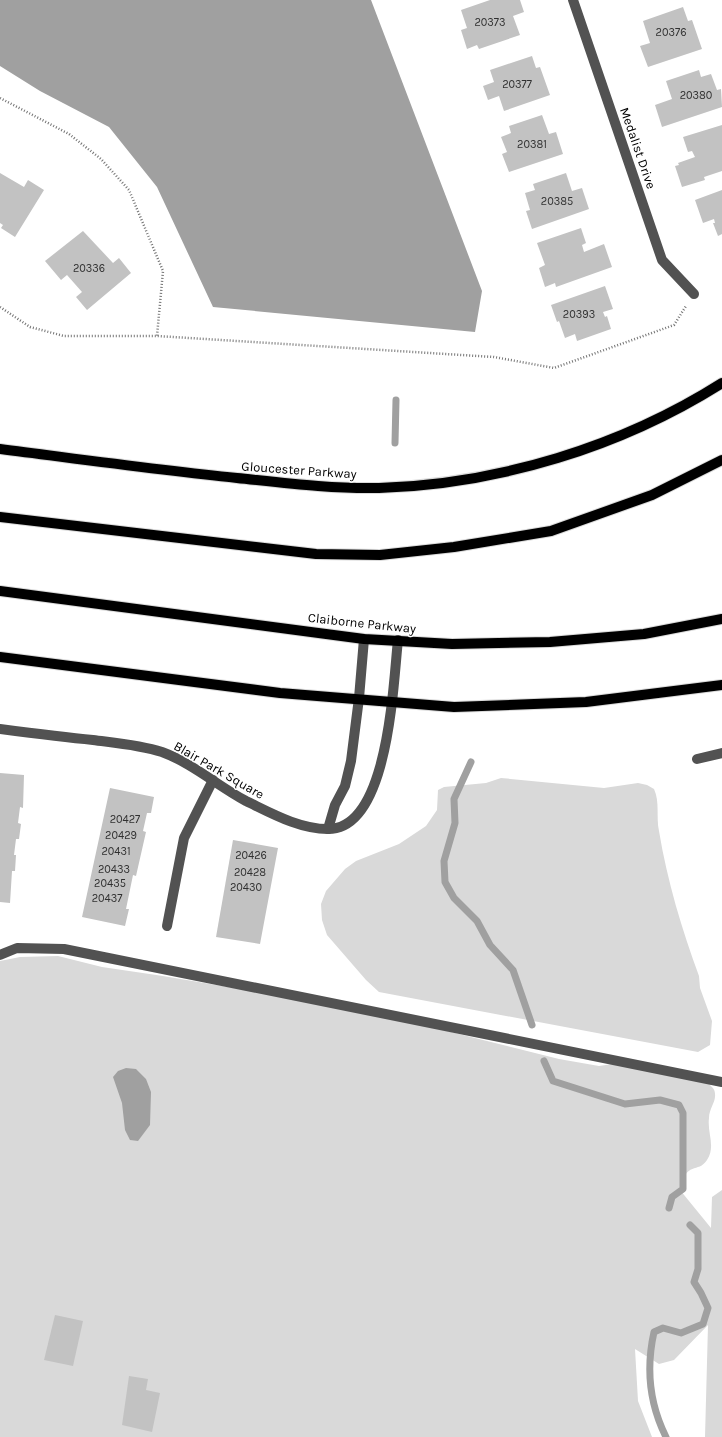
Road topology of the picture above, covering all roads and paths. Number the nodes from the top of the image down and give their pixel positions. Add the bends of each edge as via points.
1 (573, 0) edge
2 (0, 98) edge
3 (694, 294) joint
4 (0, 307) edge
5 (156, 336) junction
6 (722, 383) edge
7 (0, 449) edge
8 (722, 460) edge
9 (0, 517) edge
10 (0, 591) edge
11 (722, 619) edge
12 (364, 639) junction
13 (398, 640) junction
14 (0, 657) edge
15 (722, 685) edge
16 (360, 698) junction
17 (391, 702) junction
18 (0, 729) edge
19 (722, 753) edge
20 (697, 758) dead end
21 (213, 780) junction
22 (328, 829) junction
23 (167, 926) dead end
24 (0, 955) edge
25 (722, 1082) edge

1 - 3 street, Medalist Drive via 662,260
2 - 5 path via 69,134 101,159 129,190 163,271
3 - 5 path via 674,325 554,368 494,358
4 - 5 path via 30,327 64,336
6 - 7 main road, Gloucester Parkway via 699,398 639,428 576,452 511,471 426,484 379,488 324,488 182,473
8 - 9 main road via 652,495 551,531 380,556 316,554
10 - 12 main road, Claiborne Parkway
11 - 13 main road, Claiborne Parkway via 644,634 550,642 452,644
12 - 13 main road, Claiborne Parkway
12 - 16 street
13 - 17 street, Blair Park Square
14 - 16 main road via 280,693
15 - 17 main road via 586,702 454,707
16 - 17 main road
16 - 22 street via 345,786 335,805
17 - 22 street, Blair Park Square via 378,777 366,804 355,818 342,827
18 - 21 street, Blair Park Square via 128,744 169,756
19 - 20 street
21 - 22 street, Blair Park Square via 235,795 278,817 298,824
21 - 23 street via 184,838
24 - 25 street via 17,948 64,950

